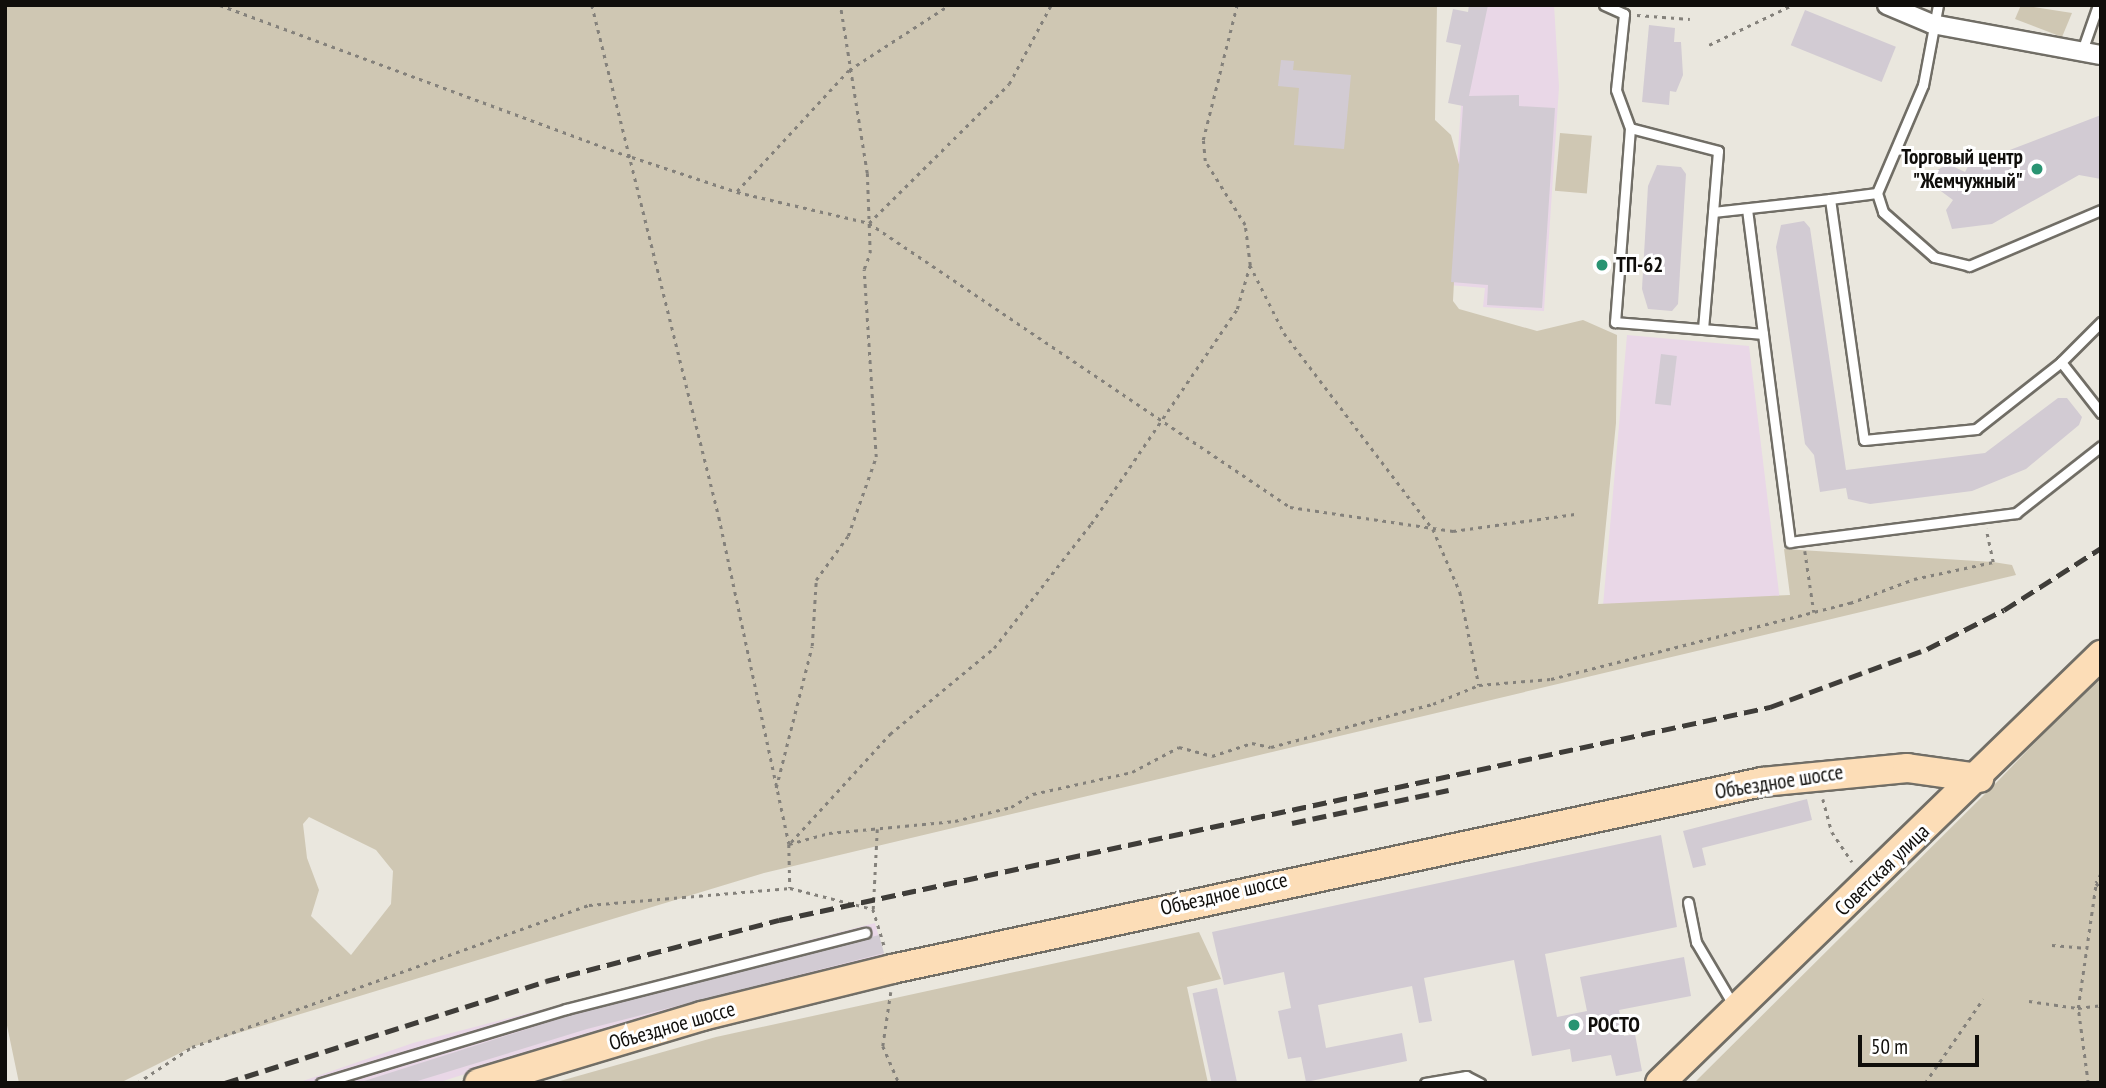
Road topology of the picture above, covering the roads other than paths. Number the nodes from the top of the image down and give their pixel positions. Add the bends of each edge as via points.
1 (1604, 5) edge
2 (1887, 5) edge
3 (1938, 5) edge
4 (2098, 5) edge
5 (1932, 23) junction
6 (2082, 51) junction
7 (2101, 55) edge
8 (1630, 128) junction
9 (1877, 193) junction
10 (1830, 199) junction
11 (1746, 209) junction
12 (2101, 210) edge
13 (1713, 212) junction
14 (2101, 322) edge
15 (1703, 330) junction
16 (1763, 334) junction
17 (2061, 362) junction
18 (2101, 413) edge
19 (2101, 446) edge
20 (2101, 655) edge
21 (1979, 778) junction
22 (1688, 902) dead end
23 (865, 933) dead end
24 (1736, 1009) junction
25 (321, 1083) edge
26 (479, 1083) edge
27 (1425, 1083) edge
28 (1480, 1083) edge
29 (1660, 1083) edge

1 - 8 lane via 1623,15 1616,90
2 - 5 street
3 - 5 lane
4 - 6 lane
5 - 6 street
5 - 9 lane via 1923,85
6 - 7 street
8 - 13 lane via 1718,151
8 - 15 lane via 1615,322
9 - 10 lane
9 - 12 lane via 1883,212 1934,257 1969,266
10 - 11 lane
10 - 17 lane via 1864,440 1976,429
11 - 13 lane
11 - 16 lane
13 - 15 lane
14 - 17 lane
15 - 16 lane
16 - 19 lane via 1790,542 2016,513
17 - 18 lane
20 - 21 main road, Советская улица
21 - 24 main road, Советская улица
21 - 26 main road, Объездное шоссе via 1907,768 1817,774 1308,875 702,1016
22 - 24 lane via 1696,942
23 - 25 lane via 539,1016
24 - 29 main road, Советская улица
27 - 28 lane via 1466,1076

